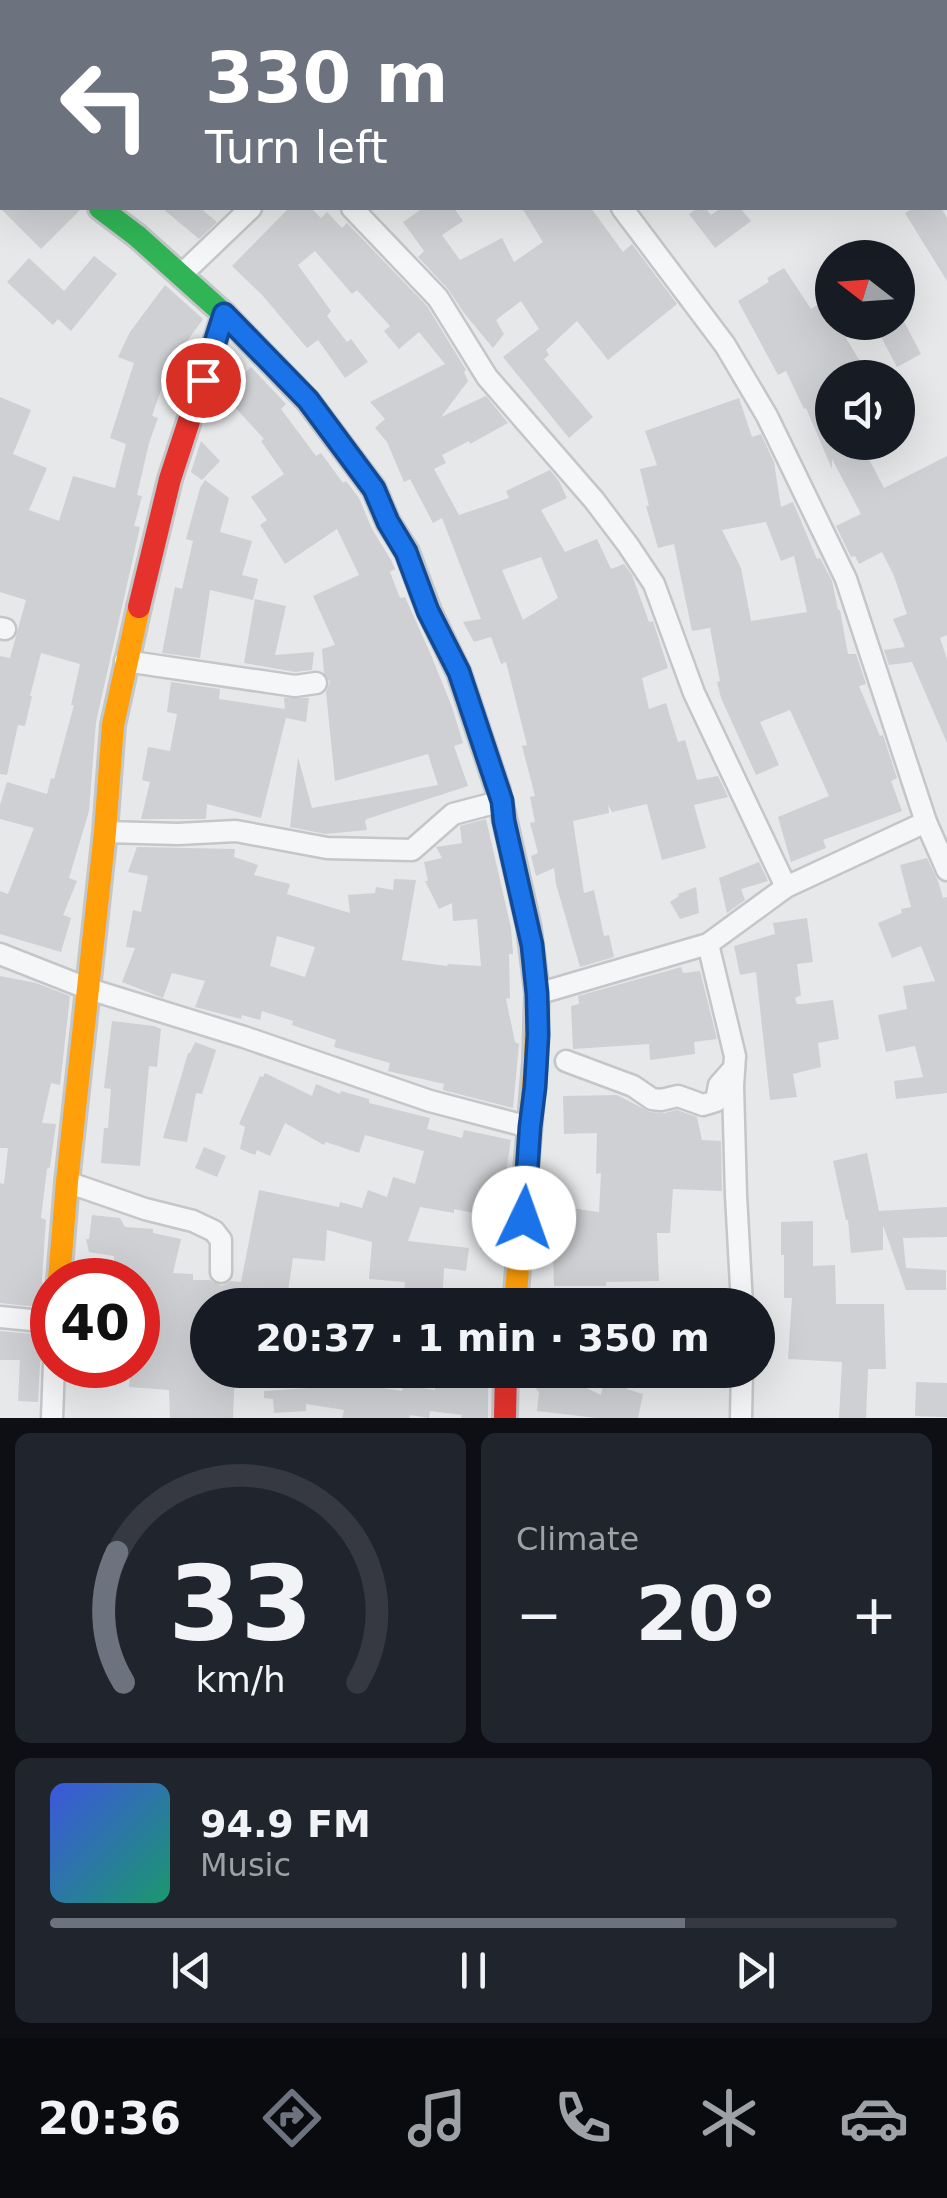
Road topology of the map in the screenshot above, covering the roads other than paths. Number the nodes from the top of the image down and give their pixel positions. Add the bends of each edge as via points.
1 (103, 210) edge
2 (249, 210) edge
3 (354, 210) edge
4 (623, 210) edge
5 (181, 274) junction
6 (224, 314) junction
7 (126, 661) junction
8 (316, 683) dead end
9 (502, 801) junction
10 (105, 832) junction
11 (936, 833) edge
12 (947, 870) edge
13 (786, 887) junction
14 (708, 944) junction
15 (0, 954) edge
16 (89, 989) junction
17 (537, 994) junction
18 (566, 1061) dead end
19 (734, 1068) junction
20 (530, 1127) junction
21 (67, 1182) junction
22 (62, 1258) edge
23 (222, 1272) dead end
24 (517, 1288) edge
25 (741, 1288) edge
26 (0, 1317) edge
27 (30, 1320) edge
28 (53, 1388) edge
29 (506, 1388) edge
30 (742, 1388) edge
31 (52, 1418) edge
32 (505, 1418) edge
33 (742, 1418) edge

1 - 5 street
2 - 5 street
3 - 13 street via 438,298 487,377 594,500 654,584 694,693
4 - 11 street via 724,345 767,416 846,580
5 - 6 street
6 - 7 street via 170,479
6 - 9 street via 308,400 374,489 459,672
7 - 8 street via 296,686
7 - 10 street
9 - 10 street via 453,814 412,850 327,848 236,831
9 - 17 street
10 - 16 street
11 - 12 street
11 - 13 street
13 - 14 street
14 - 17 street
14 - 19 street
15 - 16 street
16 - 20 street via 430,1101
16 - 21 street
17 - 20 street
18 - 19 street via 652,1099 678,1096 703,1105 716,1101
19 - 25 street
20 - 24 street
21 - 22 street
21 - 23 street via 214,1231
26 - 27 street
28 - 31 street
29 - 32 street
30 - 33 street

